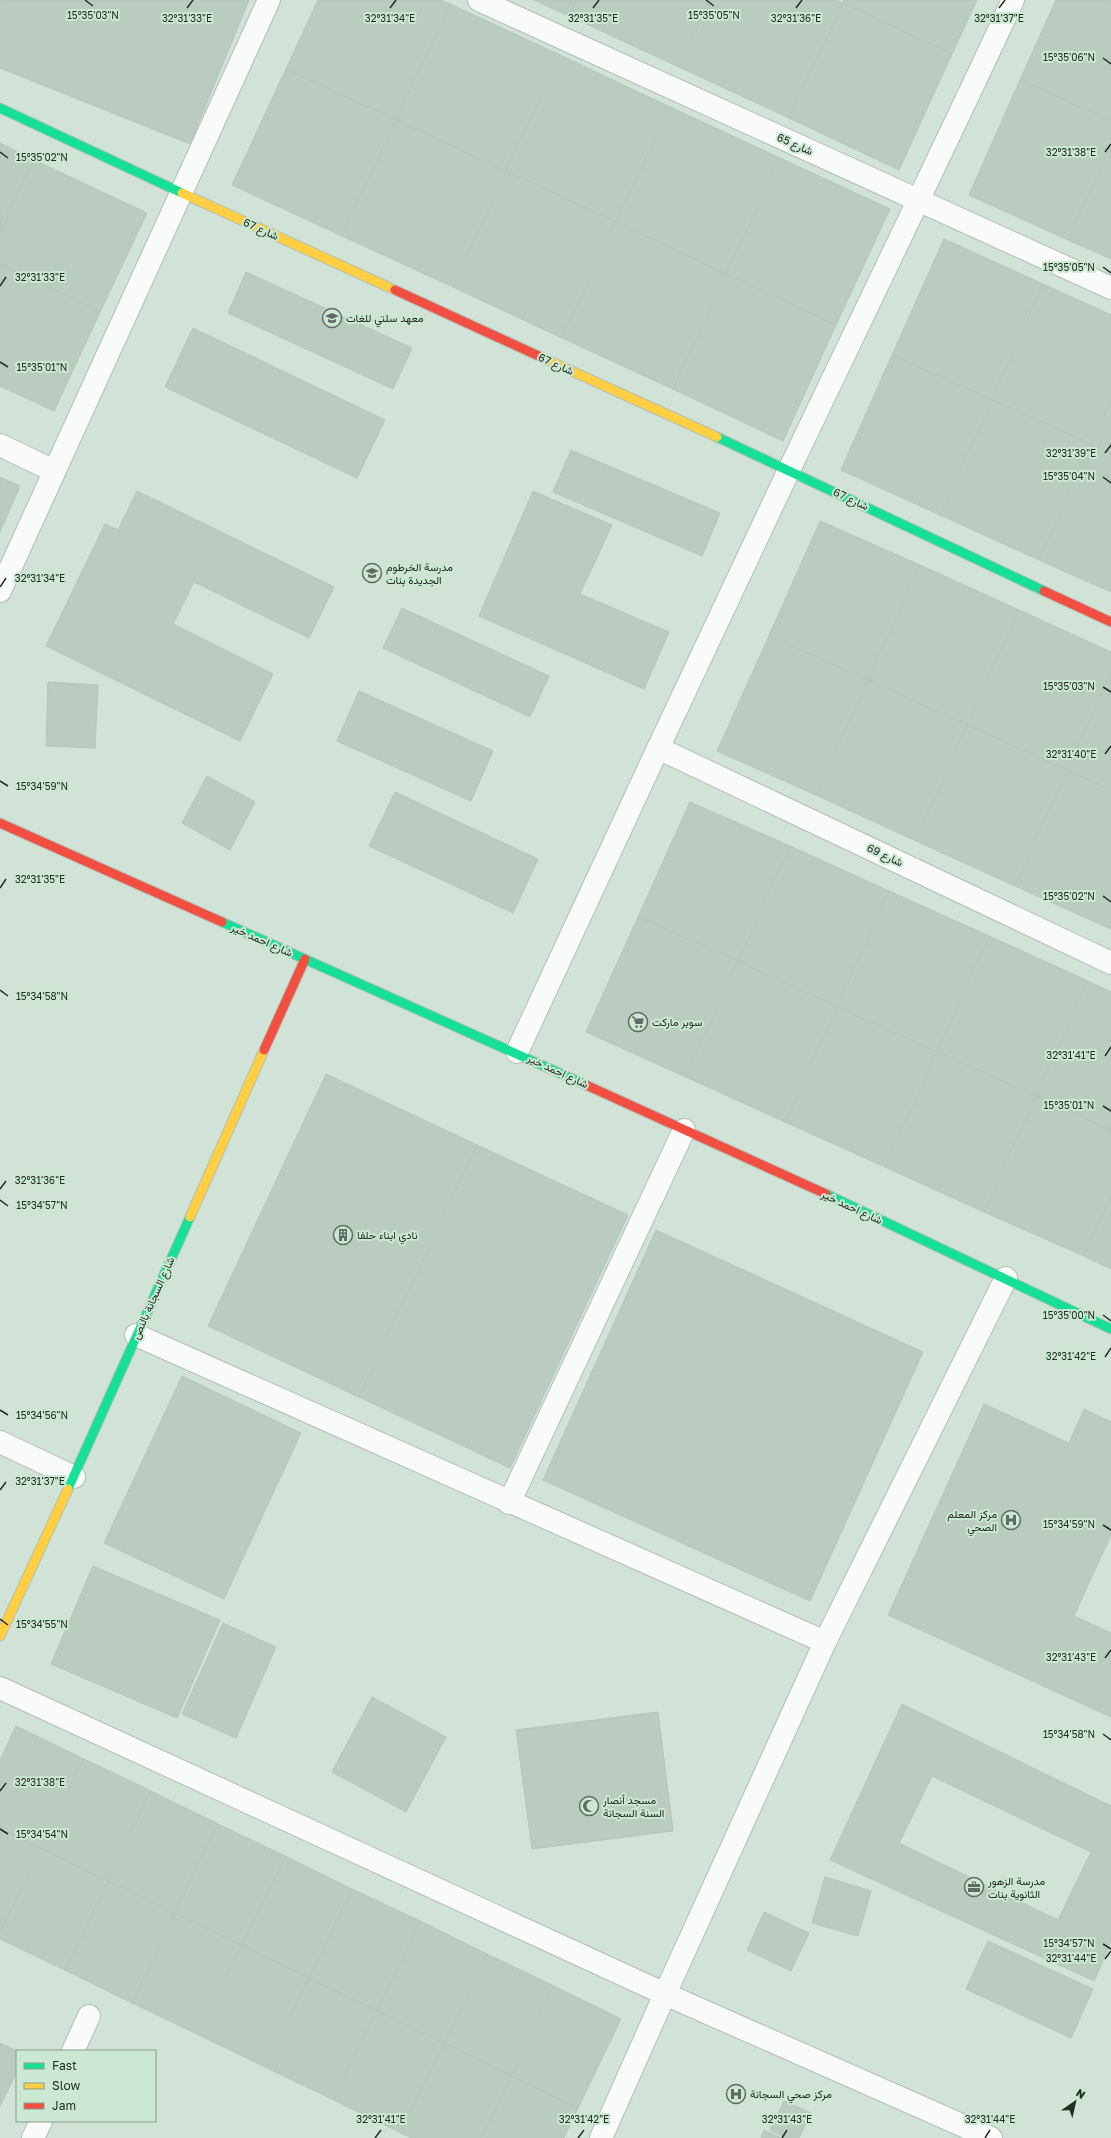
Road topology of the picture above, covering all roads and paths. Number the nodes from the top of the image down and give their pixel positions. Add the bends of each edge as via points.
1 (269, 0) edge
2 (479, 0) edge
3 (1013, 0) edge
4 (0, 108) edge
5 (182, 193) junction
6 (920, 200) junction
7 (1111, 288) edge
8 (0, 445) edge
9 (790, 470) junction
10 (54, 471) junction
11 (0, 591) edge
12 (1111, 622) edge
13 (658, 748) junction
14 (0, 823) edge
15 (305, 959) junction
16 (1111, 963) edge
17 (517, 1052) junction
18 (684, 1130) junction
19 (1006, 1278) junction
20 (1111, 1329) edge
21 (136, 1335) junction
22 (0, 1442) edge
23 (74, 1477) junction
24 (509, 1502) junction
25 (0, 1636) edge
26 (825, 1642) junction
27 (0, 1688) edge
28 (664, 1994) junction
29 (89, 2016) dead end
30 (73, 2050) edge
31 (41, 2122) edge
32 (34, 2138) edge
33 (601, 2138) edge
34 (991, 2138) edge

1 - 5 street
2 - 6 street, شارع 65
3 - 6 street
4 - 5 street, شارع 67
5 - 9 street, شارع 67
5 - 10 street
6 - 7 street, شارع 65
6 - 9 street
8 - 10 street
9 - 12 street, شارع 67
9 - 13 street
10 - 11 street
13 - 16 street, شارع 69
13 - 17 street
14 - 15 street, شارع احمد خير
15 - 17 street, شارع احمد خير
15 - 21 street, شارع السجانة بالنص
17 - 18 street, شارع احمد خير
18 - 19 street, شارع احمد خير
18 - 24 street
19 - 20 street, شارع احمد خير
19 - 26 street
21 - 23 street, شارع السجانة بالنص
21 - 24 street
22 - 23 street
23 - 25 street, شارع السجانة بالنص
24 - 26 street
26 - 28 street
27 - 28 street
28 - 33 street
28 - 34 street
29 - 30 street
31 - 32 street

